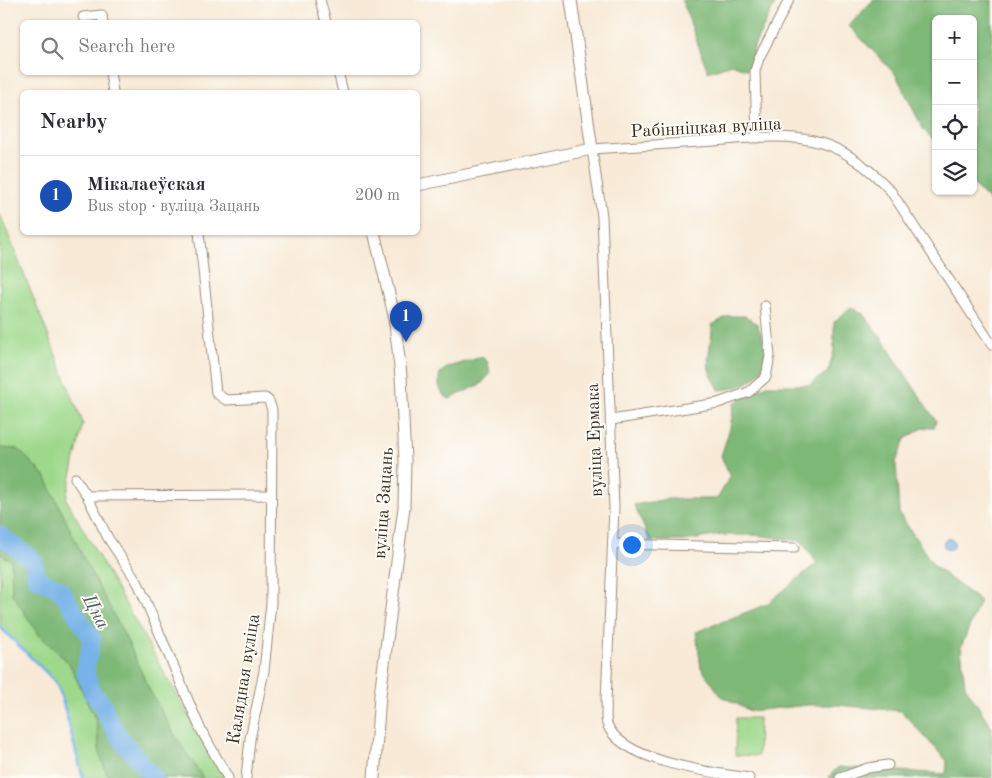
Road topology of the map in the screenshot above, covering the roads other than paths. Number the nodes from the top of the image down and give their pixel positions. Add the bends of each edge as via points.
1 (320, 0) edge
2 (571, 0) edge
3 (789, 0) edge
4 (83, 17) dead end
5 (103, 20) edge
6 (325, 20) edge
7 (110, 75) edge
8 (339, 75) edge
9 (113, 90) edge
10 (342, 90) edge
11 (757, 138) junction
12 (592, 149) junction
13 (420, 185) edge
14 (200, 235) edge
15 (375, 235) edge
16 (765, 306) dead end
17 (992, 345) edge
18 (611, 420) junction
19 (75, 478) dead end
20 (271, 495) junction
21 (87, 496) junction
22 (613, 544) junction
23 (794, 548) dead end
24 (888, 765) dead end
25 (228, 778) edge
26 (246, 778) edge
27 (374, 778) edge
28 (750, 778) edge
29 (840, 778) edge

1 - 6 street
2 - 12 street, вуліца Ермака
3 - 11 street via 758,58 755,71
4 - 5 street via 102,15
7 - 9 street
8 - 10 street
11 - 12 street, Рабінніцкая вуліца
11 - 17 street, Рабінніцкая вуліца via 821,143 871,170 890,190
12 - 13 street
12 - 18 street, вуліца Ермака via 602,216
14 - 20 street, Калядная вуліца via 216,393 226,400 262,398 269,401 272,410
15 - 27 street, вуліца Зацань via 394,315 405,461 404,507 380,694
16 - 18 street via 770,356 766,377 749,392 718,403
18 - 22 street, вуліца Ермака
19 - 21 street
20 - 21 street
20 - 26 street, Калядная вуліца via 271,603 264,671 250,739
21 - 25 street via 108,538 138,583 200,728
22 - 23 street
22 - 28 street, вуліца Ермака via 607,724 615,735 645,756
24 - 29 street

